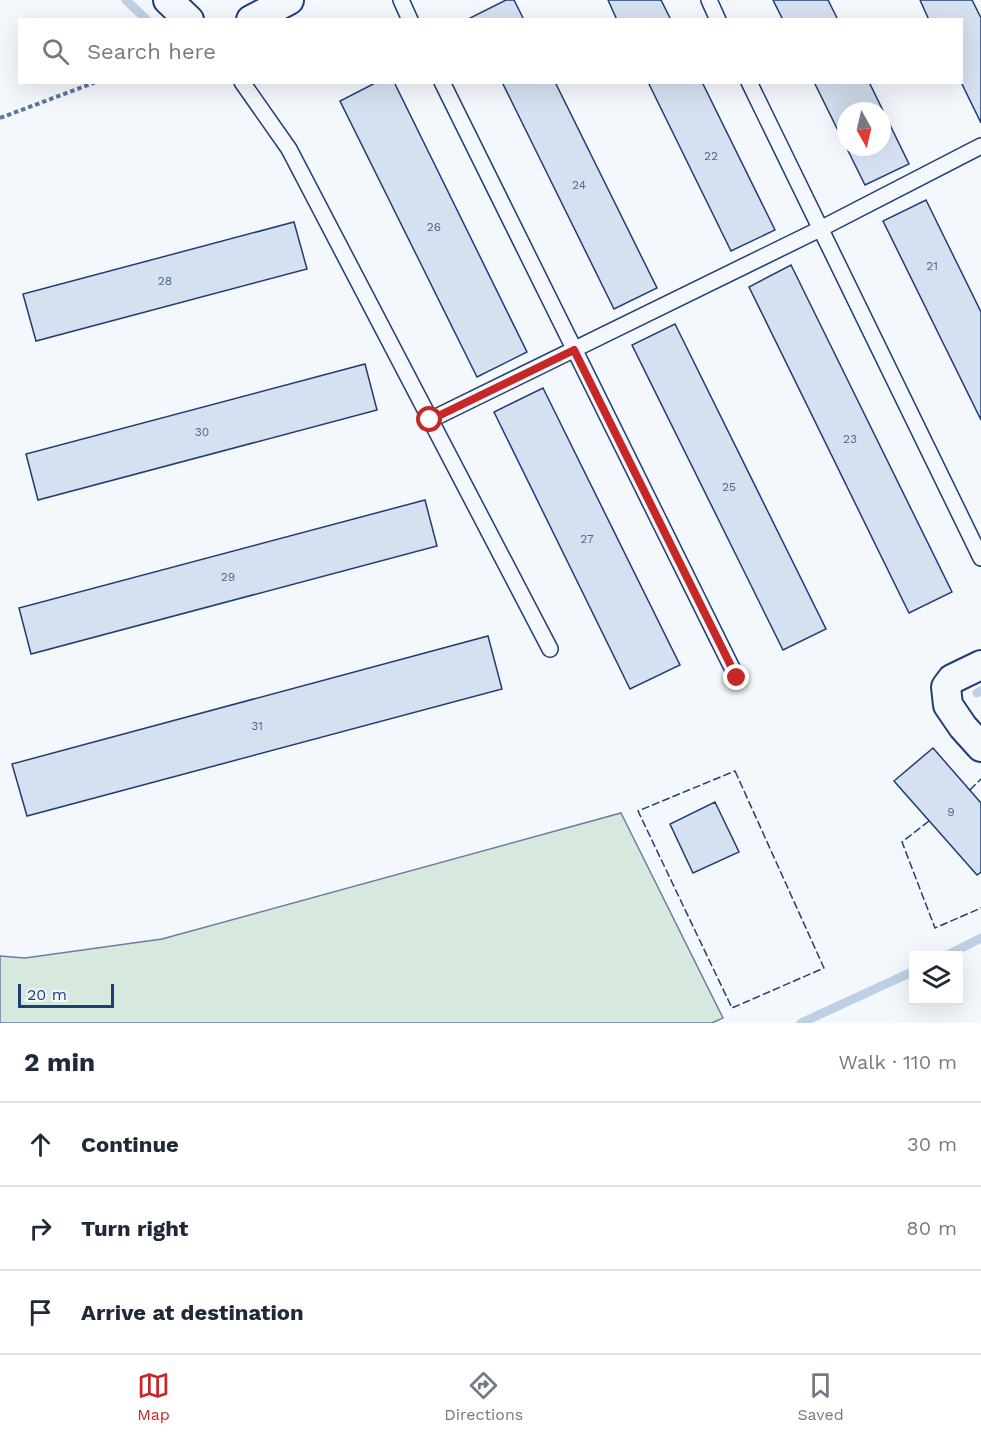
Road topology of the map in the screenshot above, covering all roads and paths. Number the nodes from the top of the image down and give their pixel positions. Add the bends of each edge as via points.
1 (168, 0) edge
2 (289, 0) edge
3 (709, 0) edge
4 (401, 2) edge
5 (187, 18) edge
6 (255, 18) edge
7 (409, 18) edge
8 (717, 18) edge
9 (91, 84) edge
10 (243, 84) edge
11 (443, 84) edge
12 (750, 84) edge
13 (0, 118) edge
14 (981, 146) edge
15 (820, 229) junction
16 (574, 350) junction
17 (430, 420) junction
18 (981, 558) edge
19 (550, 649) dead end
20 (981, 664) edge
21 (737, 678) dead end
22 (981, 747) edge

1 - 5 street
2 - 6 street
3 - 8 lane
4 - 7 lane
9 - 13 path
10 - 17 lane via 289,148
11 - 16 lane
12 - 15 lane
14 - 15 lane
15 - 16 lane
15 - 18 lane
16 - 17 lane
16 - 21 lane
17 - 19 lane
20 - 22 street via 952,679 946,687 948,705

